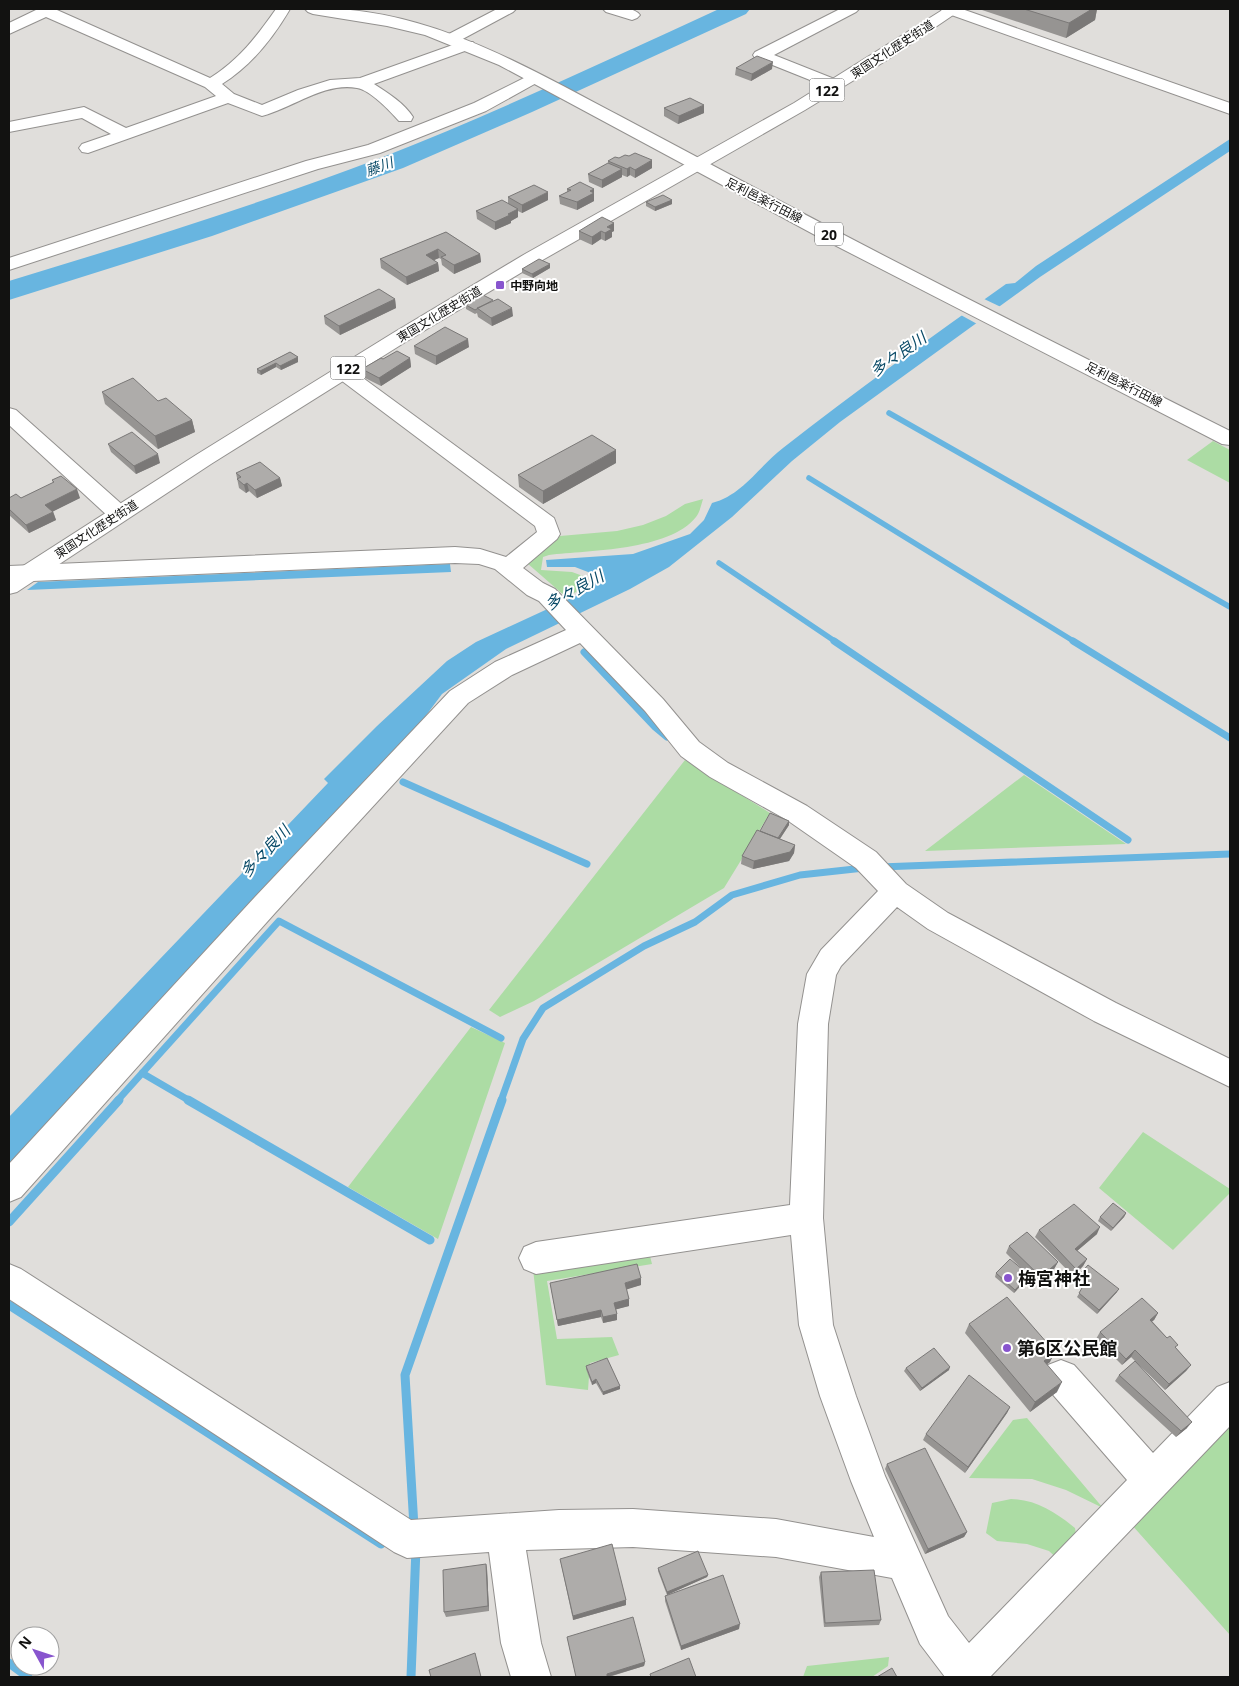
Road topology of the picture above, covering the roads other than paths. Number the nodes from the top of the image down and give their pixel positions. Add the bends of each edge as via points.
1 (284, 9) edge
2 (312, 9) edge
3 (508, 9) edge
4 (611, 9) edge
5 (851, 9) edge
6 (951, 9) edge
7 (48, 10) edge
8 (632, 15) dead end
9 (9, 29) edge
10 (450, 39) junction
11 (467, 45) junction
12 (536, 79) junction
13 (362, 83) junction
14 (211, 84) junction
15 (836, 85) junction
16 (228, 97) junction
17 (1230, 109) edge
18 (406, 117) dead end
19 (9, 127) edge
20 (124, 135) junction
21 (88, 148) dead end
22 (697, 166) junction
23 (9, 264) edge
24 (341, 372) junction
25 (12, 421) edge
26 (1230, 439) edge
27 (118, 513) junction
28 (507, 568) junction
29 (18, 574) edge
30 (9, 586) edge
31 (581, 630) junction
32 (896, 892) junction
33 (1230, 1074) edge
34 (9, 1187) edge
35 (806, 1218) junction
36 (536, 1258) dead end
37 (9, 1280) edge
38 (1061, 1377) edge
39 (1230, 1400) edge
40 (1153, 1481) junction
41 (505, 1534) junction
42 (904, 1561) junction
43 (969, 1675) edge
44 (532, 1677) edge

1 - 14 main road via 253,53 230,74
2 - 10 main road, 足利邑楽行田線 / 20 via 409,26
3 - 10 main road
4 - 8 main road
5 - 15 main road via 761,55
6 - 15 main road, 東国文化歴史街道 / 122
6 - 17 main road
7 - 9 main road
7 - 14 main road
10 - 11 main road, 足利邑楽行田線 / 20
11 - 12 main road, 足利邑楽行田線 / 20
11 - 13 main road
12 - 22 main road, 足利邑楽行田線 / 20
12 - 23 main road via 480,107 374,149 312,165
13 - 16 main road via 336,83 262,112
13 - 18 main road
14 - 16 main road
15 - 22 main road, 東国文化歴史街道 / 122
16 - 20 main road
19 - 20 main road via 84,112
20 - 21 main road
22 - 24 main road, 東国文化歴史街道 / 122 via 534,257
22 - 26 main road, 足利邑楽行田線 / 20
24 - 27 main road, 東国文化歴史街道 / 122
24 - 28 main road via 546,523 549,534
25 - 27 main road
27 - 29 main road, 東国文化歴史街道 / 122
28 - 29 main road via 480,557 455,555
28 - 31 main road via 547,595
29 - 30 main road, 東国文化歴史街道 / 122
31 - 32 main road via 654,705 690,749 720,770 797,813 866,860
31 - 34 main road via 505,666 459,698 265,905
32 - 33 main road via 938,920 1105,1012
32 - 35 main road via 831,958 822,974 813,1024
35 - 36 main road
35 - 42 main road via 816,1325 869,1481
37 - 41 main road via 406,1539
38 - 40 main road
39 - 40 main road
40 - 43 main road
41 - 42 main road via 633,1528 702,1531 776,1538
41 - 44 main road via 521,1643
42 - 43 main road via 934,1630

